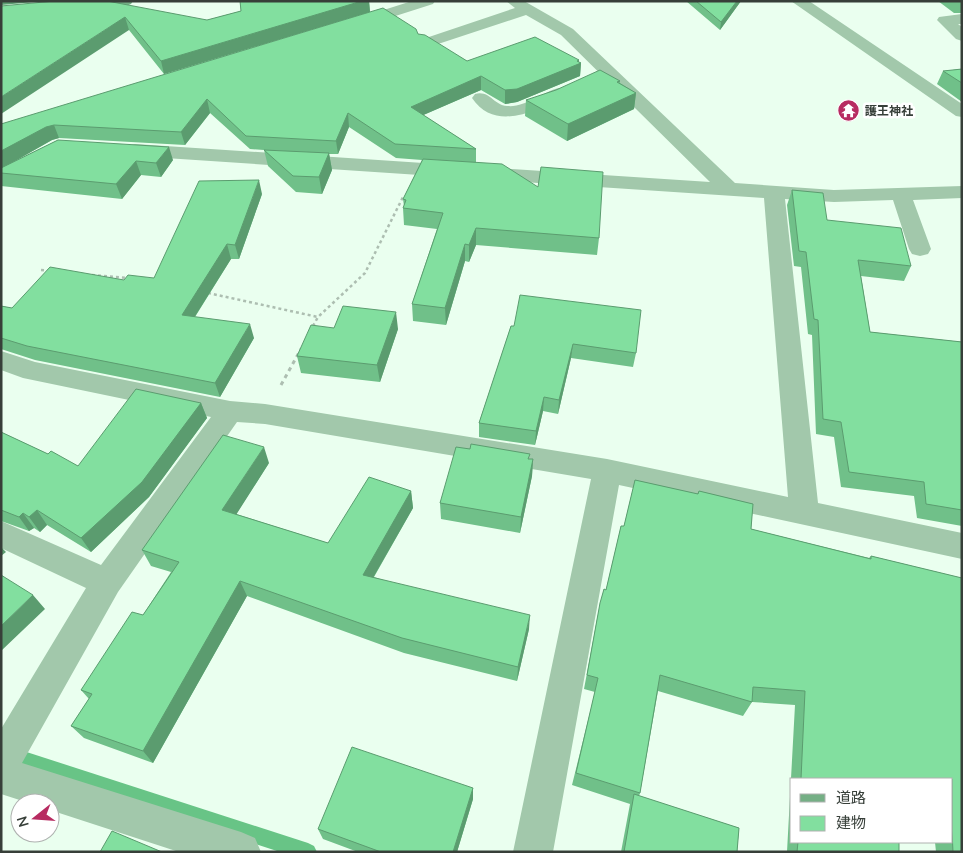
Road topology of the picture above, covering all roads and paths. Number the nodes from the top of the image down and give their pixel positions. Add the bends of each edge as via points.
1 (126, 1) edge
2 (428, 1) edge
3 (798, 1) edge
4 (520, 5) edge
5 (1, 12) edge
6 (962, 19) edge
7 (342, 28) edge
8 (962, 36) edge
9 (426, 43) edge
10 (609, 73) junction
11 (942, 77) edge
12 (591, 80) edge
13 (914, 80) junction
14 (572, 88) edge
15 (480, 98) dead end
16 (962, 112) edge
17 (120, 149) edge
18 (418, 167) junction
19 (728, 188) junction
20 (774, 191) junction
21 (962, 192) edge
22 (901, 194) junction
23 (920, 249) dead end
24 (41, 270) dead end
25 (61, 272) edge
26 (90, 275) edge
27 (138, 279) edge
28 (204, 292) edge
29 (318, 317) junction
30 (309, 333) edge
31 (305, 341) edge
32 (1, 360) edge
33 (230, 411) junction
34 (265, 414) junction
35 (607, 470) junction
36 (804, 512) junction
37 (1, 534) edge
38 (962, 546) edge
39 (107, 582) junction
40 (5, 761) edge
41 (241, 852) edge
42 (533, 852) edge

1 - 5 main road
2 - 7 street
3 - 13 street
4 - 9 street
4 - 10 street via 567,32
6 - 8 street via 945,20
10 - 12 street
10 - 19 street
11 - 13 street
13 - 16 street
14 - 15 street via 511,110 500,111
17 - 18 street
18 - 19 street
18 - 29 path via 365,273
19 - 20 street
20 - 22 street via 834,196
20 - 36 street
21 - 22 street
22 - 23 street
24 - 25 path
26 - 27 path
28 - 29 path
29 - 30 path
31 - 34 path
32 - 33 street via 32,371
33 - 34 street
33 - 39 street
34 - 35 street
35 - 36 street
35 - 42 street
36 - 38 street
37 - 39 street
39 - 40 street
40 - 41 street

